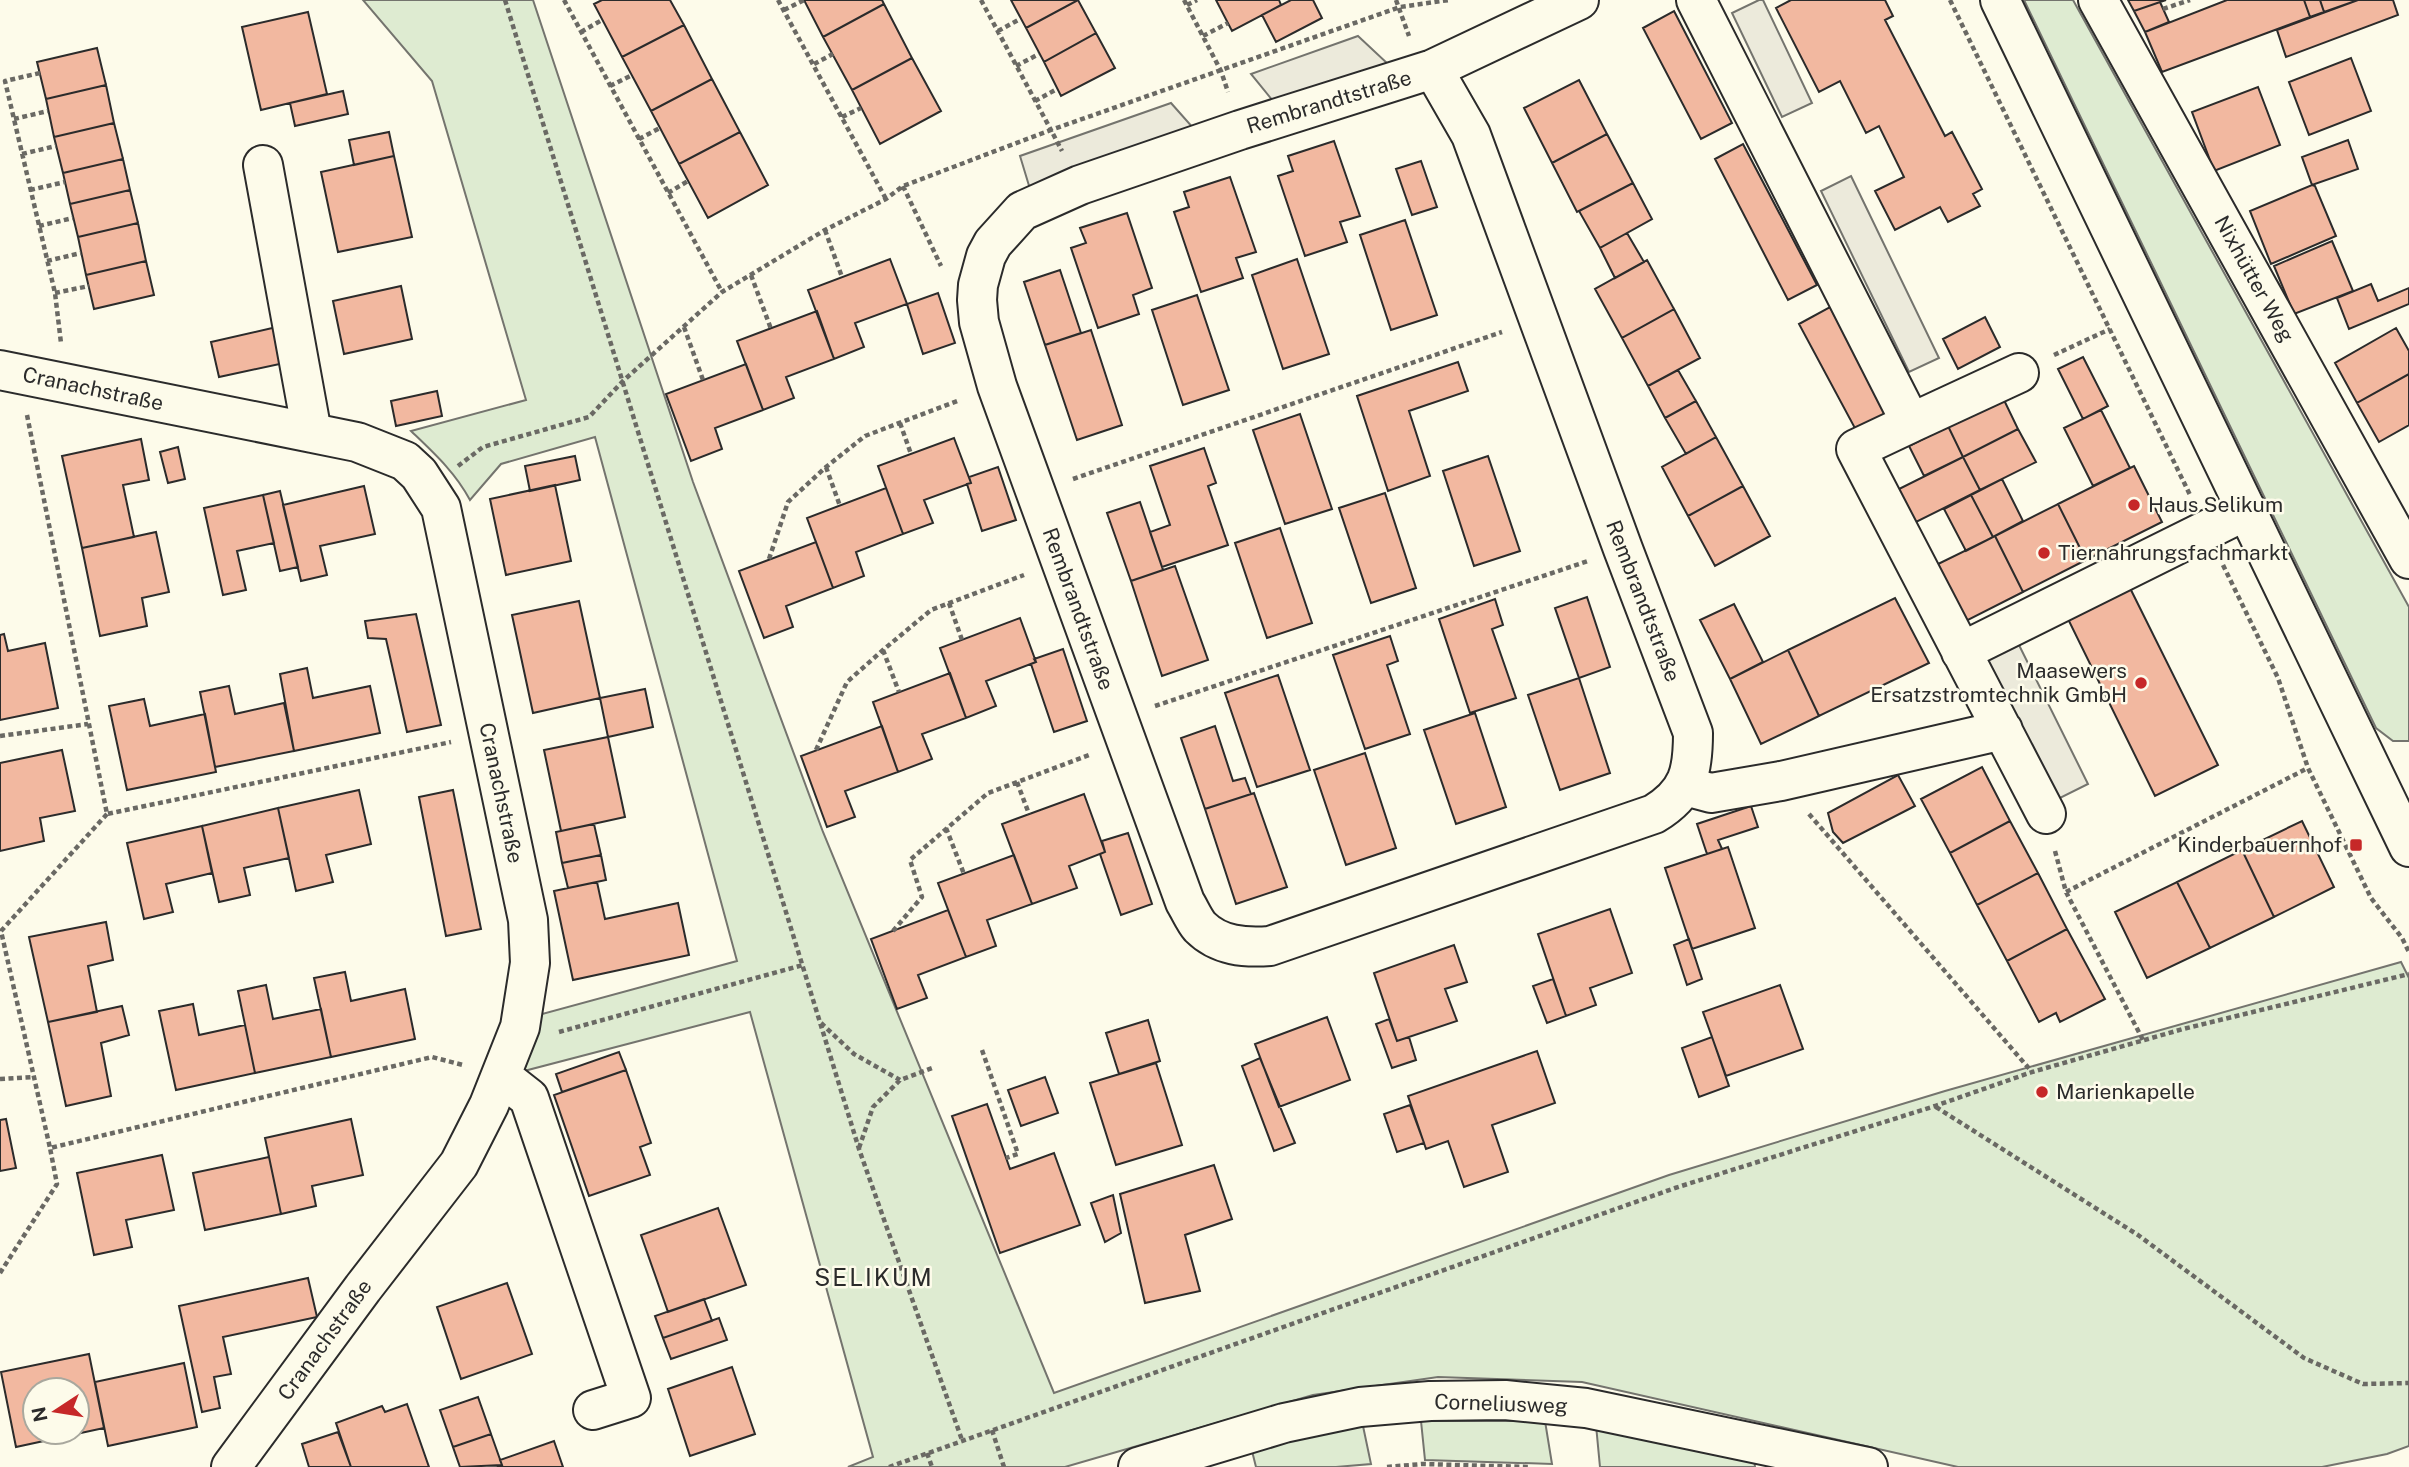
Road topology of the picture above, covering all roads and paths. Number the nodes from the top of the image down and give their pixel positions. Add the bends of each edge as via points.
1 (505, 0) edge
2 (564, 0) edge
3 (778, 0) edge
4 (804, 0) edge
5 (981, 0) edge
6 (1197, 0) edge
7 (1449, 0) edge
8 (1579, 0) edge
9 (1696, 0) edge
10 (1950, 0) edge
11 (2000, 0) edge
12 (2098, 0) edge
13 (2190, 0) edge
14 (1185, 3) edge
15 (2163, 9) dead end
16 (784, 10) junction
17 (1020, 19) dead end
18 (602, 20) dead end
19 (1228, 23) dead end
20 (998, 31) junction
21 (581, 32) junction
22 (1203, 36) junction
23 (833, 54) dead end
24 (1039, 54) dead end
25 (814, 64) junction
26 (1016, 66) junction
27 (1433, 69) junction
28 (1221, 71) junction
29 (40, 73) dead end
30 (632, 75) dead end
31 (610, 86) junction
32 (1058, 89) dead end
33 (1035, 101) junction
34 (861, 108) dead end
35 (48, 111) dead end
36 (842, 117) junction
37 (14, 118) junction
38 (660, 128) dead end
39 (1051, 130) junction
40 (1240, 130) junction
41 (639, 139) junction
42 (56, 146) dead end
43 (22, 154) junction
44 (263, 165) dead end
45 (688, 181) dead end
46 (65, 182) dead end
47 (1080, 185) junction
48 (903, 186) junction
49 (30, 190) junction
50 (668, 192) junction
51 (886, 199) junction
52 (73, 218) dead end
53 (39, 226) junction
54 (825, 230) junction
55 (81, 253) dead end
56 (47, 261) junction
57 (751, 275) junction
58 (842, 277) dead end
59 (89, 286) dead end
60 (722, 292) junction
61 (55, 293) junction
62 (977, 300) junction
63 (1539, 320) junction
64 (684, 327) junction
65 (771, 329) dead end
66 (2110, 329) junction
67 (2019, 373) joint
68 (29, 376) edge
69 (703, 380) dead end
70 (623, 382) junction
71 (997, 386) junction
72 (900, 423) junction
73 (1911, 423) junction
74 (312, 433) junction
75 (911, 454) dead end
76 (826, 467) junction
77 (430, 488) junction
78 (1035, 492) junction
79 (840, 506) dead end
80 (2247, 510) junction
81 (2206, 530) junction
82 (1623, 549) junction
83 (769, 559) dead end
84 (2409, 559) edge
85 (1061, 561) junction
86 (949, 603) junction
87 (962, 640) dead end
88 (883, 650) junction
89 (1961, 652) junction
90 (899, 692) dead end
91 (88, 724) junction
92 (1122, 730) junction
93 (2003, 730) junction
94 (489, 734) junction
95 (0, 736) edge
96 (816, 750) dead end
97 (2308, 768) junction
98 (1017, 782) junction
99 (1781, 782) junction
100 (1685, 786) junction
101 (2399, 797) edge
102 (107, 814) junction
103 (1029, 814) dead end
104 (2046, 814) joint
105 (946, 828) junction
106 (2409, 847) edge
107 (964, 874) dead end
108 (2066, 892) junction
109 (894, 931) dead end
110 (2409, 952) edge
111 (803, 965) junction
112 (2409, 974) edge
113 (820, 1023) junction
114 (520, 1027) junction
115 (2143, 1040) junction
116 (982, 1050) dead end
117 (932, 1068) dead end
118 (2032, 1072) junction
119 (501, 1076) junction
120 (34, 1077) junction
121 (0, 1079) edge
122 (900, 1080) junction
123 (1935, 1106) junction
124 (50, 1149) junction
125 (859, 1149) junction
126 (1006, 1158) dead end
127 (0, 1273) edge
128 (2409, 1382) edge
129 (593, 1410) dead end
130 (992, 1430) junction
131 (962, 1440) junction
132 (927, 1453) junction
133 (231, 1467) edge
134 (889, 1467) edge
135 (932, 1467) edge
136 (1004, 1467) edge
137 (1138, 1467) edge
138 (1387, 1467) edge
139 (1529, 1467) edge
140 (1867, 1467) edge

1 - 70 path
2 - 21 path
3 - 16 path
4 - 16 path
5 - 20 path
6 - 14 path
7 - 28 path via 1400,7
8 - 27 street, Rembrandtstraße
9 - 73 street
10 - 66 path
11 - 80 street
12 - 84 street, Nixhütter Weg
13 - 15 path
14 - 22 path
16 - 25 path
17 - 20 path
18 - 21 path
19 - 22 path
20 - 26 path
21 - 31 path
22 - 28 path
23 - 25 path
24 - 26 path
25 - 36 path
26 - 33 path
27 - 40 street, Rembrandtstraße
27 - 63 street, Rembrandtstraße via 1471,135
28 - 39 path
28 - 40 path
29 - 37 path via 5,81
30 - 31 path
31 - 41 path
32 - 33 path
33 - 39 path
34 - 36 path
35 - 37 path
36 - 51 path
37 - 43 path
38 - 41 path
39 - 47 path
39 - 48 path
40 - 47 street, Rembrandtstraße
41 - 50 path
42 - 43 path
43 - 49 path
44 - 74 street
45 - 50 path
46 - 49 path
47 - 62 street, Rembrandtstraße via 1023,211 1003,230 986,256
48 - 51 path
48 - 62 path via 945,275
49 - 53 path
50 - 60 path
51 - 54 path
52 - 53 path
53 - 56 path
54 - 57 path
54 - 58 path
55 - 56 path
56 - 61 path
57 - 60 path
57 - 65 path
59 - 61 path
60 - 64 path
61 - 68 path via 61,339
62 - 71 street, Rembrandtstraße
63 - 78 path
63 - 82 street, Rembrandtstraße
64 - 69 path
64 - 70 path
66 - 67 path
66 - 81 path
67 - 73 street
68 - 74 street, Cranachstraße
68 - 91 path via 25,409
70 - 77 path via 589,417 483,447
70 - 111 path
71 - 72 path
71 - 78 street, Rembrandtstraße
72 - 75 path
72 - 76 path via 864,436
73 - 89 street via 1856,449
74 - 77 street, Cranachstraße via 390,454 405,461
76 - 79 path
76 - 83 path via 788,502
77 - 94 street, Cranachstraße via 442,508
78 - 85 street, Rembrandtstraße
80 - 81 street
80 - 101 street
81 - 89 street
81 - 97 path via 2278,678
82 - 92 path
82 - 100 street, Rembrandtstraße via 1693,733 1693,760
85 - 86 path
85 - 92 street, Rembrandtstraße
86 - 87 path
86 - 88 path via 931,610
88 - 90 path
88 - 96 path via 847,682
89 - 93 street
91 - 95 path
91 - 102 path
92 - 98 path
92 - 100 street, Rembrandtstraße via 1185,902 1200,927 1244,948 1270,946 1625,825 1672,803
93 - 99 street
93 - 104 street
94 - 102 path
94 - 114 street, Cranachstraße via 528,920 530,963
97 - 108 path
97 - 110 path via 2371,898
98 - 103 path
98 - 105 path via 988,793
99 - 100 street via 1711,793
99 - 118 path
101 - 106 street
102 - 120 path via 1,931
104 - 108 path
105 - 107 path
105 - 109 path via 910,860 922,897
108 - 115 path
111 - 113 path
111 - 114 path via 556,1033
112 - 115 path
113 - 122 path via 854,1054
113 - 125 path
114 - 119 street, Cranachstraße
115 - 118 path
116 - 126 path via 1018,1154
117 - 122 path
118 - 123 path
119 - 124 path via 432,1057
119 - 129 street via 529,1098 631,1398
119 - 133 street, Cranachstraße via 458,1164
120 - 121 path
120 - 124 path
122 - 125 path via 873,1107
123 - 128 path via 2138,1234 2304,1358 2363,1384
123 - 130 path via 1675,1188
124 - 127 path via 57,1184
125 - 131 path
130 - 131 path
130 - 136 path
131 - 132 path
132 - 134 path
132 - 135 path
137 - 140 street, Corneliusweg via 1284,1423 1360,1408 1505,1400 1586,1408
138 - 139 path

